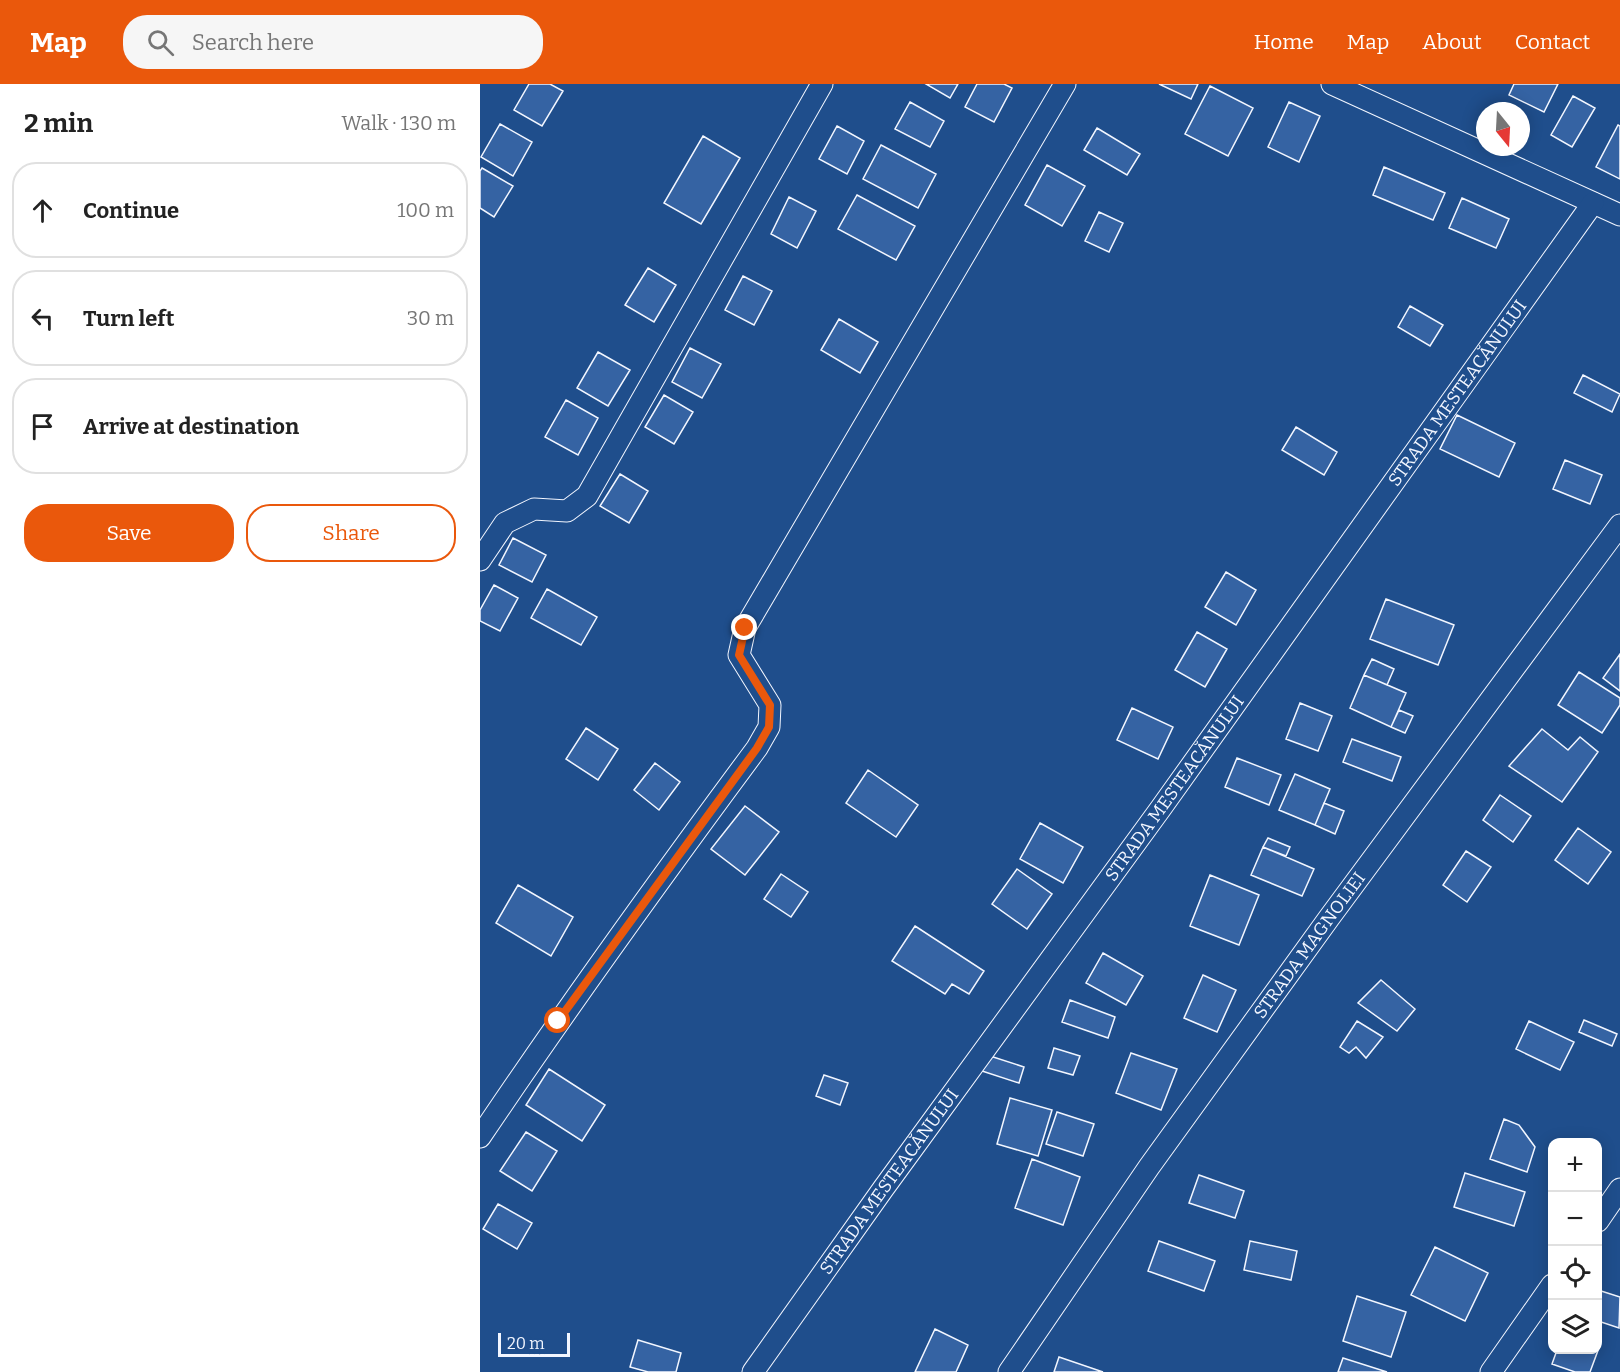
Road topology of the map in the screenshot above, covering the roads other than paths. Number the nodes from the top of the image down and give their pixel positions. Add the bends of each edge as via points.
1 (822, 84) edge
2 (1065, 84) edge
3 (1332, 84) edge
4 (1593, 203) junction
5 (1620, 215) edge
6 (1620, 525) edge
7 (480, 560) edge
8 (480, 1137) edge
9 (1620, 1189) edge
10 (1602, 1215) edge
11 (1548, 1291) edge
12 (753, 1372) edge
13 (1009, 1372) edge
14 (1491, 1372) edge

1 - 7 street via 587,496 567,511 534,509 505,523
2 - 8 street via 745,628 739,655 770,705 769,727 558,1021
3 - 4 street
4 - 5 street
4 - 12 street, STRADA MESTEACĂNULUI
6 - 13 street, STRADA MAGNOLIEI via 1149,1167
9 - 10 street
11 - 14 street

